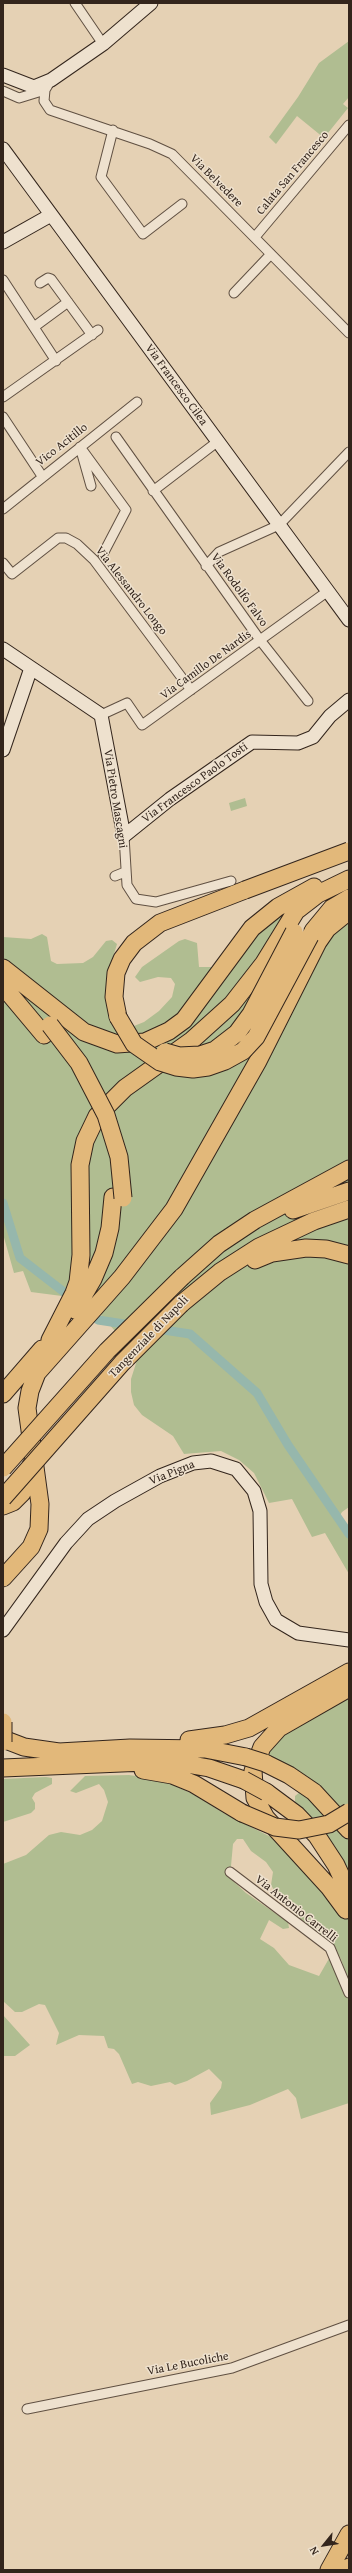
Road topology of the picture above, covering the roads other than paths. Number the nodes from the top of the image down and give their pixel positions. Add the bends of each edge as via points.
1 (76, 3) edge
2 (151, 3) edge
3 (103, 44) junction
4 (3, 75) edge
5 (48, 85) junction
6 (3, 91) edge
7 (349, 125) edge
8 (112, 130) junction
9 (3, 149) edge
10 (182, 204) dead end
11 (51, 215) junction
12 (255, 237) junction
13 (3, 242) edge
14 (271, 254) junction
15 (3, 280) edge
16 (40, 283) dead end
17 (234, 294) dead end
18 (68, 302) junction
19 (34, 327) junction
20 (346, 330) edge
21 (56, 361) junction
22 (3, 397) edge
23 (137, 402) dead end
24 (3, 416) edge
25 (116, 437) dead end
26 (218, 442) junction
27 (80, 447) junction
28 (349, 452) edge
29 (42, 476) junction
30 (91, 486) dead end
31 (153, 491) junction
32 (3, 509) edge
33 (279, 525) junction
34 (103, 554) dead end
35 (3, 563) edge
36 (206, 566) junction
37 (328, 592) junction
38 (349, 620) edge
39 (260, 640) junction
40 (3, 649) edge
41 (31, 668) junction
42 (191, 690) junction
43 (349, 700) edge
44 (308, 701) dead end
45 (101, 716) junction
46 (3, 748) edge
47 (124, 836) junction
48 (349, 851) edge
49 (349, 862) edge
50 (125, 872) junction
51 (116, 876) dead end
52 (349, 879) edge
53 (231, 881) dead end
54 (246, 895) junction
55 (349, 898) edge
56 (349, 911) edge
57 (302, 934) junction
58 (3, 969) edge
59 (3, 986) edge
60 (349, 1168) edge
61 (349, 1191) edge
62 (349, 1209) edge
63 (349, 1255) edge
64 (182, 1277) junction
65 (181, 1304) junction
66 (75, 1328) junction
67 (50, 1340) junction
68 (3, 1394) edge
69 (32, 1450) junction
70 (3, 1468) edge
71 (3, 1498) edge
72 (3, 1506) edge
73 (8, 1573) edge
74 (3, 1582) edge
75 (3, 1630) edge
76 (349, 1640) edge
77 (344, 1683) edge
78 (3, 1722) edge
79 (3, 1739) edge
80 (3, 1742) edge
81 (125, 1756) junction
82 (73, 1759) junction
83 (3, 1768) edge
84 (349, 1812) edge
85 (349, 1830) edge
86 (230, 1872) dead end
87 (349, 1893) edge
88 (346, 1910) dead end
89 (349, 1993) edge
90 (349, 2325) edge
91 (27, 2409) dead end
92 (349, 2534) edge
93 (349, 2566) edge
94 (329, 2570) edge
95 (347, 2570) edge

1 - 3 street
2 - 3 main road
3 - 5 main road
4 - 5 main road via 34,87
5 - 6 street via 19,98
5 - 8 street, Via Belvedere via 44,101 50,110
7 - 12 street, Calata San Francesco
8 - 10 street via 101,177 143,234
8 - 12 street, Via Belvedere via 172,154
9 - 11 main road, Via Francesco Cilea
11 - 13 main road
11 - 26 main road, Via Francesco Cilea
12 - 14 street, Via Belvedere
14 - 17 street
14 - 20 street, Via Belvedere
15 - 19 street
16 - 18 street via 51,279
18 - 19 street
18 - 21 street via 95,332
19 - 21 street
21 - 22 street
23 - 27 street, Vico Acitillo
24 - 29 street
25 - 31 street, Via Rodolfo Falvo
26 - 31 street
26 - 33 main road, Via Francesco Cilea
27 - 29 street, Vico Acitillo
27 - 30 street
27 - 34 street via 126,510
28 - 33 street
29 - 32 street, Vico Acitillo
31 - 36 street, Via Rodolfo Falvo
33 - 36 street via 219,552
33 - 37 main road, Via Francesco Cilea
35 - 42 street, Via Alessandro Longo via 12,574 58,538 66,538 77,544 94,560
36 - 39 street, Via Rodolfo Falvo
37 - 38 main road, Via Francesco Cilea
37 - 39 street, Via Camillo De Nardis
39 - 42 street, Via Camillo De Nardis
39 - 44 street, Via Rodolfo Falvo
40 - 41 main road
41 - 45 main road
41 - 46 main road
42 - 45 street, Via Camillo De Nardis via 142,725 127,703
43 - 47 main road, Via Francesco Paolo Tosti via 329,717 313,737 298,743 252,742 170,799
45 - 47 main road, Via Pietro Mascagni
47 - 50 street, Via Pietro Mascagni
48 - 54 highway, bridge
49 - 54 highway
50 - 51 street
50 - 53 street, Via Pietro Mascagni via 131,894 136,899 148,903
52 - 57 highway via 316,903
52 - 58 highway via 324,882 278,907 252,928 178,1026 153,1039 126,1044 95,1038 74,1026
54 - 57 highway, bridge via 160,923 134,943 122,959 116,973 114,997 123,1016 124,1031 134,1044 160,1062 193,1069 225,1061 243,1051 256,1037
55 - 57 highway via 332,908
56 - 57 highway via 327,929
57 - 66 highway via 258,1061 188,1186 140,1255 102,1301
57 - 67 highway, bridge via 264,963 232,1004 191,1041 125,1088 90,1128 80,1165 82,1255 78,1282
58 - 66 highway, bridge via 50,1026 86,1076 106,1115 119,1157 123,1198 116,1248 102,1286
59 - 67 highway via 44,1035 85,1094 102,1135 112,1180 110,1228 99,1267 77,1306
60 - 64 highway via 250,1223 219,1244
61 - 64 highway, Tangenziale di Napoli via 308,1204 264,1224
62 - 65 highway, Tangenziale di Napoli via 303,1225 259,1248 220,1272
63 - 65 highway via 317,1248 298,1248 266,1254
64 - 70 highway, Tangenziale di Napoli, bridge via 107,1351
65 - 71 highway, Tangenziale di Napoli, bridge via 122,1363
66 - 69 highway via 42,1365 30,1391 27,1415
67 - 68 highway
69 - 72 highway via 31,1471 26,1486 18,1498
69 - 73 highway via 40,1504 39,1529 31,1547
73 - 74 highway
75 - 76 main road, Via Pigna via 66,1543 88,1519 160,1476 193,1463 211,1461 236,1468 254,1491 260,1511 261,1584 266,1602 276,1620 298,1633
77 - 81 highway via 236,1733
77 - 88 highway via 273,1734 262,1747 253,1772 255,1798 266,1818 329,1887
78 - 80 highway, bridge
79 - 82 highway
81 - 82 highway
81 - 84 highway, bridge via 183,1779 242,1813 275,1827 299,1830 329,1824
81 - 85 highway, bridge via 205,1749 246,1757 289,1775 314,1792
81 - 87 highway, bridge via 193,1764 222,1771 266,1792 297,1815 317,1836 336,1865
82 - 83 highway
86 - 89 street, Via Antonio Carrelli via 330,1948
90 - 91 street, Via Le Bucoliche via 232,2368
92 - 94 highway
93 - 95 highway

